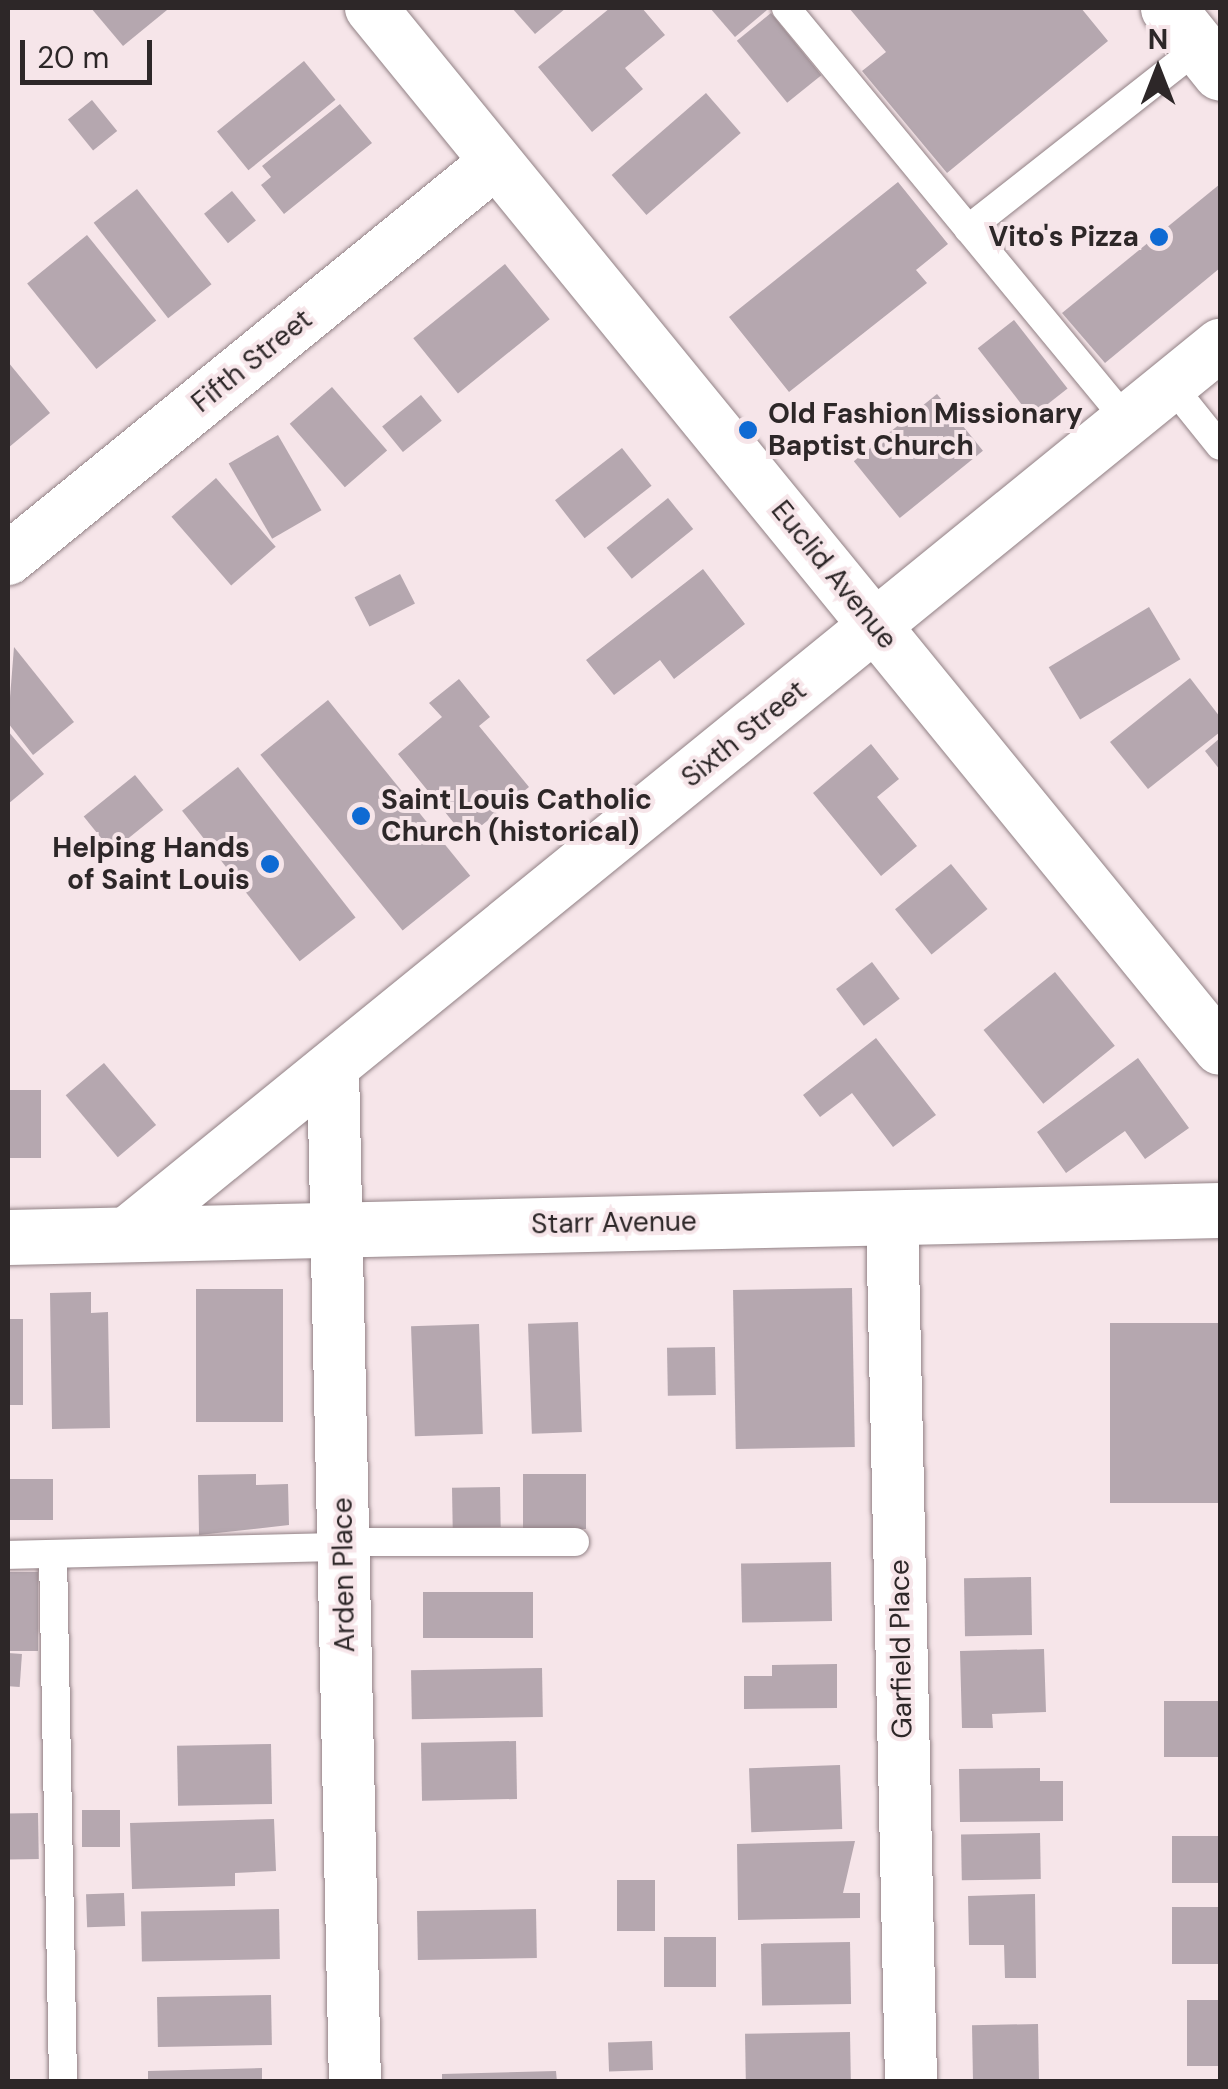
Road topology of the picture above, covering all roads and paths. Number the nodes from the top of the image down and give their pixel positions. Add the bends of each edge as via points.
1 (370, 8) edge
2 (786, 8) edge
3 (1196, 42) edge
4 (496, 162) junction
5 (968, 229) junction
6 (1220, 345) edge
7 (1172, 385) junction
8 (1127, 422) junction
9 (1220, 446) edge
10 (8, 559) edge
11 (876, 626) junction
12 (1220, 1049) edge
13 (333, 1069) junction
14 (1220, 1210) edge
15 (892, 1217) junction
16 (336, 1230) junction
17 (126, 1234) junction
18 (8, 1236) edge
19 (575, 1542) dead end
20 (343, 1545) junction
21 (53, 1554) junction
22 (8, 1555) edge
23 (63, 2082) edge
24 (355, 2082) edge
25 (911, 2082) edge

1 - 4 street, Euclid Avenue
2 - 5 lane
3 - 5 lane
4 - 10 street, Fifth Street
4 - 11 street, Euclid Avenue
5 - 8 lane
6 - 7 street, Sixth Street
7 - 8 street, Sixth Street
7 - 9 lane
8 - 11 street, Sixth Street
11 - 12 street, Euclid Avenue
11 - 13 street, Sixth Street
13 - 16 street, Arden Place
13 - 17 street, Sixth Street
14 - 15 main road, Starr Avenue
15 - 16 main road, Starr Avenue
15 - 25 street, Garfield Place
16 - 17 main road, Starr Avenue
16 - 20 street, Arden Place
17 - 18 main road, Starr Avenue
19 - 20 lane
20 - 21 lane
20 - 24 street, Arden Place
21 - 22 lane
21 - 23 lane

